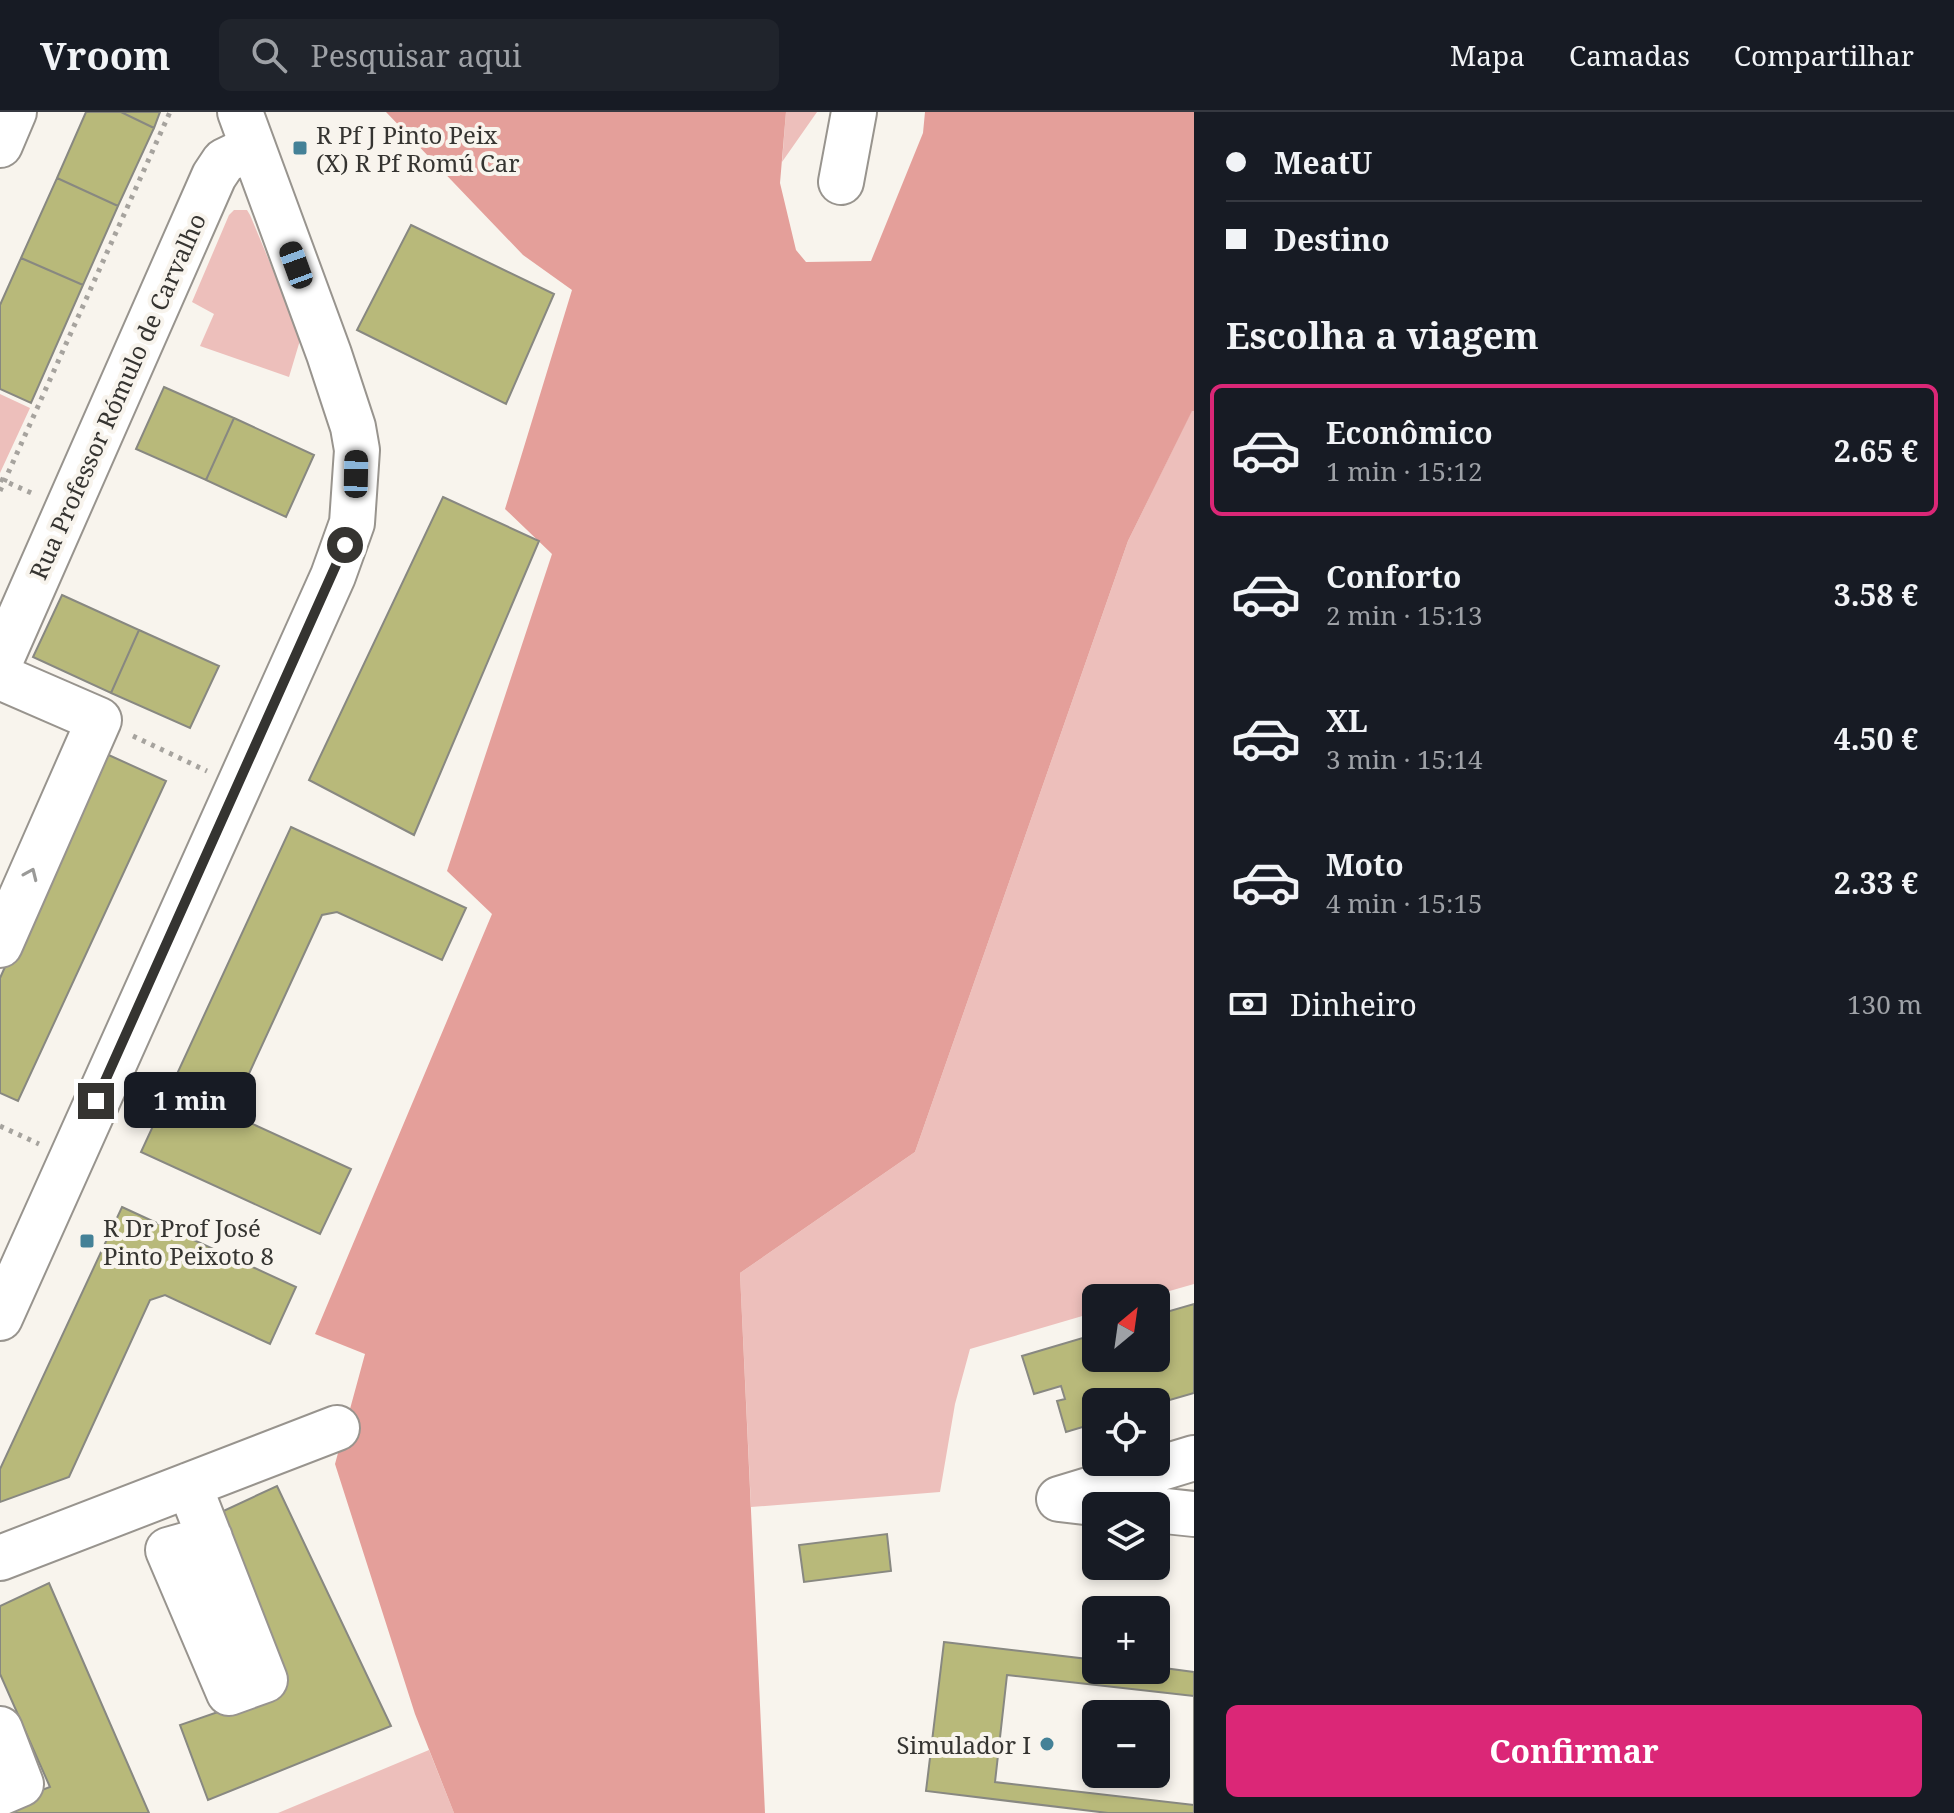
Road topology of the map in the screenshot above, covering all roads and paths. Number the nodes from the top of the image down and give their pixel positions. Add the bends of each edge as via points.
1 (14, 112) edge
2 (170, 112) edge
3 (854, 112) edge
4 (246, 130) edge
5 (0, 145) edge
6 (841, 182) dead end
7 (0, 491) edge
8 (0, 662) edge
9 (0, 677) edge
10 (99, 720) junction
11 (237, 785) junction
12 (0, 945) edge
13 (0, 1318) edge
14 (337, 1428) dead end
15 (1194, 1458) edge
16 (189, 1485) junction
17 (1082, 1492) edge
18 (1082, 1492) edge
19 (1082, 1502) edge
20 (1170, 1511) edge
21 (1194, 1514) edge
22 (210, 1538) dead end
23 (0, 1558) edge
24 (0, 1729) edge
25 (0, 1793) edge

1 - 5 street
2 - 7 path
3 - 6 street
4 - 8 street, Rua Professor Rómulo de Carvalho via 214,176
4 - 11 street via 346,401 357,450 352,523 341,556
9 - 10 street
10 - 11 path
12 -> 10 street
11 - 13 street
14 - 16 street
15 - 18 street
16 - 22 street
16 - 23 street
17 - 19 street via 1059,1499
20 - 21 street
24 - 25 street via 21,1784

